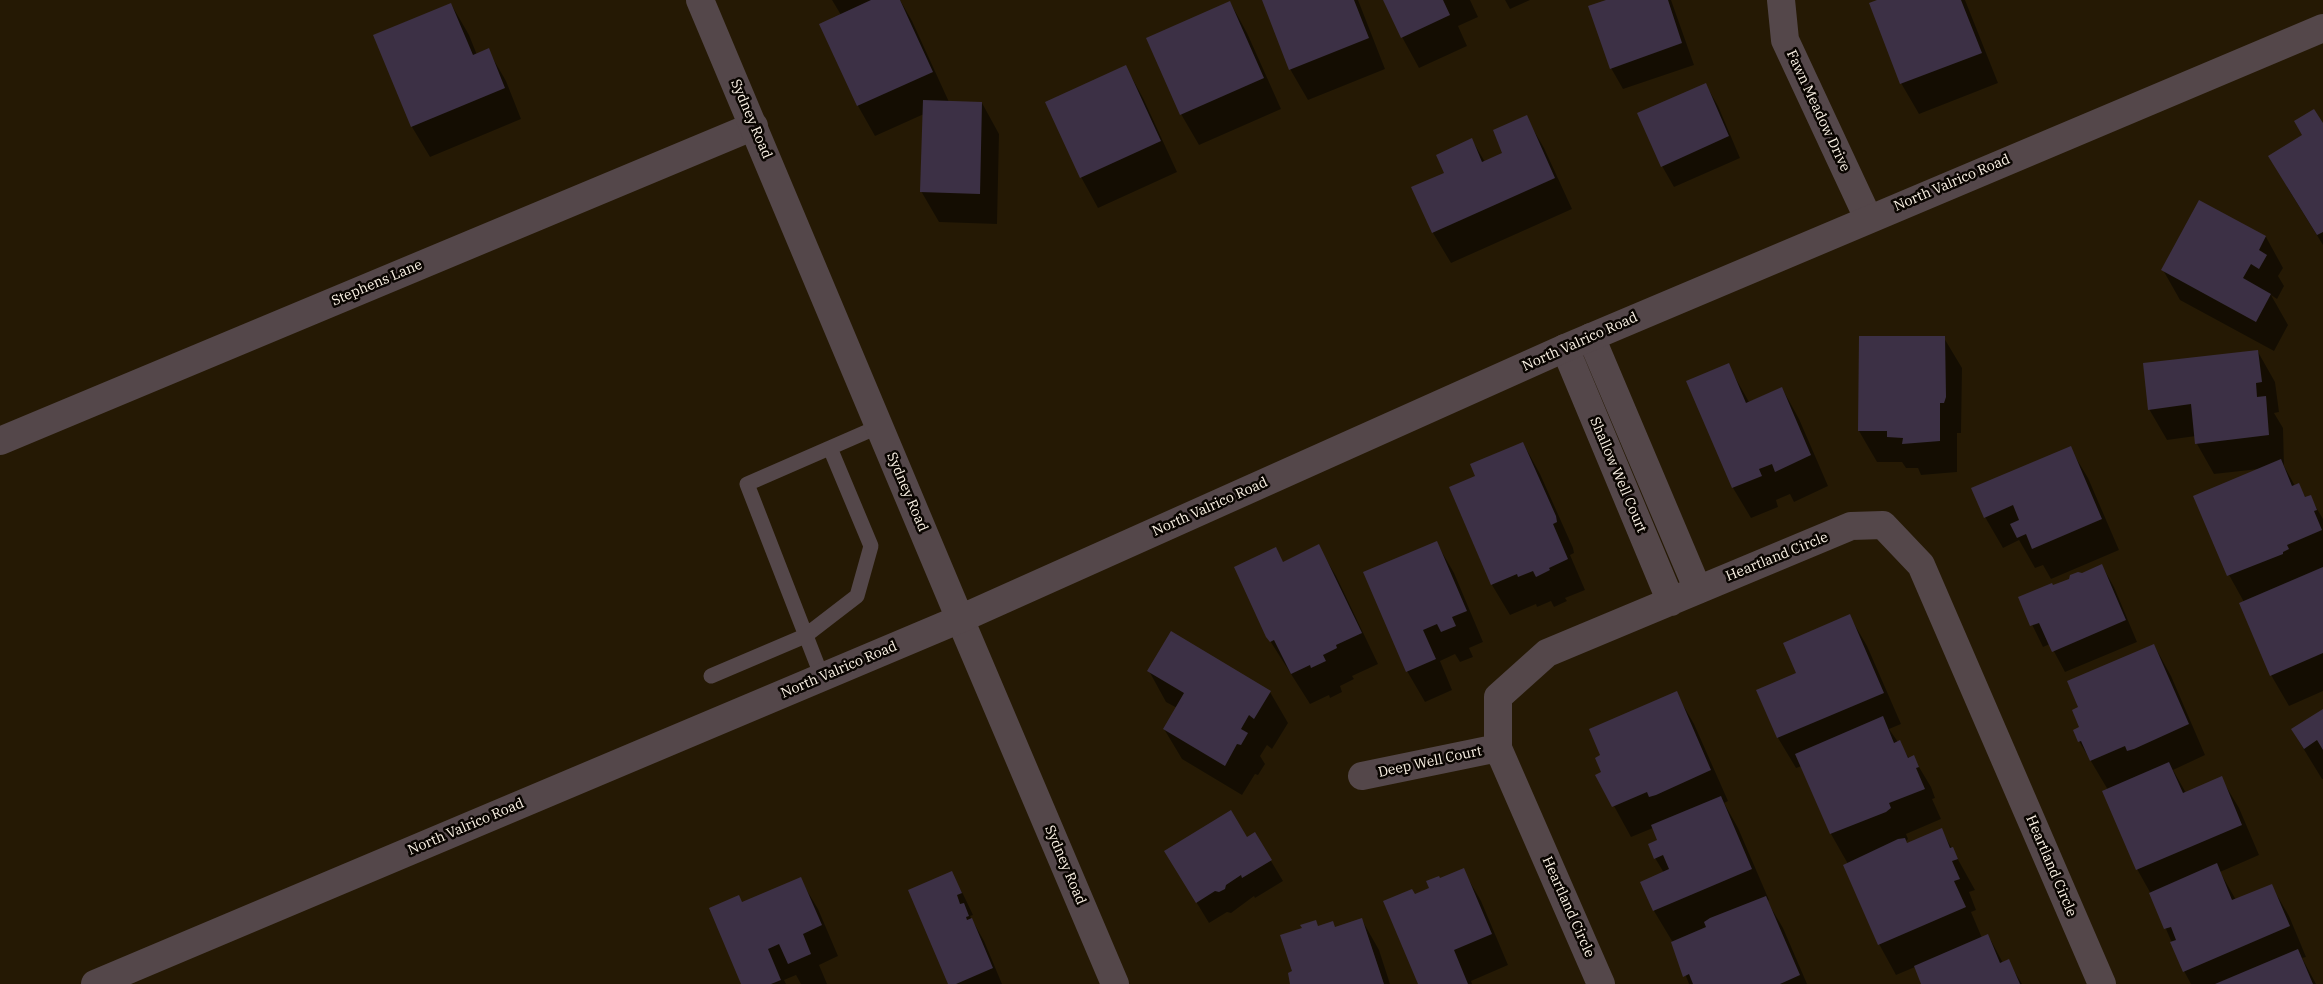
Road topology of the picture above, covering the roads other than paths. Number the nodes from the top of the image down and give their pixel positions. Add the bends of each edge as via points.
1 (700, 0) edge
2 (1781, 0) edge
3 (2323, 28) edge
4 (754, 126) junction
5 (1868, 218) junction
6 (1591, 337) junction
7 (1564, 348) junction
8 (880, 426) junction
9 (0, 441) edge
10 (830, 448) junction
11 (1698, 590) junction
12 (1671, 602) junction
13 (960, 619) junction
14 (805, 636) junction
15 (711, 676) dead end
16 (822, 677) junction
17 (1498, 748) junction
18 (1362, 776) dead end
19 (95, 984) edge
20 (1115, 984) edge
21 (1601, 984) edge
22 (2102, 984) edge

1 - 4 street, Sydney Road
2 - 5 street, Fawn Meadow Drive via 1785,40
3 - 5 street, North Valrico Road
4 - 8 street, Sydney Road
4 - 9 street, Stephens Lane
5 - 6 street, North Valrico Road
6 - 7 street, North Valrico Road
6 - 11 street, Shallow Well Court
7 - 12 street, Shallow Well Court
7 - 13 street, North Valrico Road
8 - 10 lane
8 - 13 street, Sydney Road
10 - 14 lane via 871,546 857,596
10 - 14 lane via 747,484
11 - 12 street, Heartland Circle
11 - 22 street, Heartland Circle via 1851,526 1883,525 1921,566
12 - 17 street, Heartland Circle via 1547,653 1498,697
13 - 16 street, North Valrico Road
13 - 20 street, Sydney Road
14 - 15 lane
14 - 16 lane
16 - 19 street, North Valrico Road
17 - 18 street, Deep Well Court
17 - 21 street, Heartland Circle

